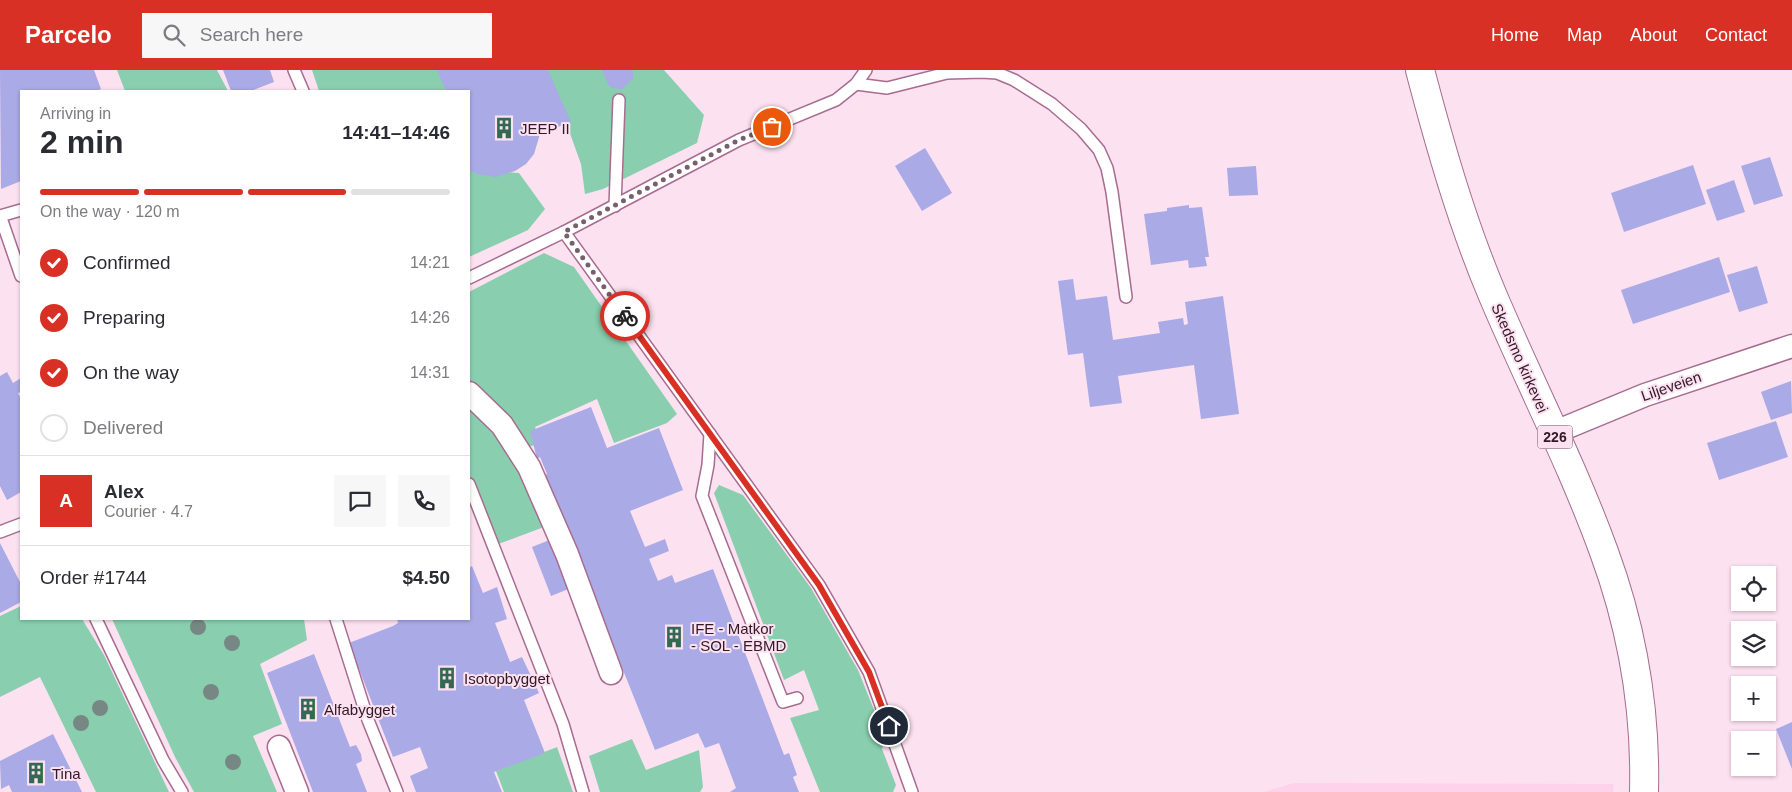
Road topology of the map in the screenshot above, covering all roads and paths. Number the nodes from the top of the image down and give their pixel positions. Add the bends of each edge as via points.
1 (294, 70) edge
2 (866, 70) edge
3 (1420, 70) edge
4 (856, 84) junction
5 (303, 90) edge
6 (619, 100) dead end
7 (615, 206) junction
8 (20, 210) edge
9 (0, 217) edge
10 (564, 232) junction
11 (20, 273) edge
12 (470, 278) edge
13 (1126, 297) dead end
14 (1792, 346) edge
15 (470, 394) edge
16 (1553, 433) junction
17 (710, 434) junction
18 (470, 487) edge
19 (20, 524) edge
20 (0, 532) edge
21 (96, 620) edge
22 (336, 620) edge
23 (611, 673) dead end
24 (797, 698) dead end
25 (279, 747) dead end
26 (182, 792) edge
27 (297, 792) edge
28 (396, 792) edge
29 (583, 792) edge
30 (912, 792) edge
31 (1644, 792) edge

1 - 5 lane
2 - 4 lane
3 - 16 highway, Skedsmo kirkevei / 226 via 1472,242
4 - 7 lane via 836,100 739,140
4 - 13 lane via 887,88 947,73 982,72 1014,80 1052,104 1081,129 1099,150 1107,168
6 - 7 lane
7 - 10 lane
8 - 9 lane
9 - 11 lane
10 - 12 lane
10 - 17 lane
14 - 16 street, Liljeveien via 1644,394
15 - 23 street via 502,425 529,467 567,554
16 - 31 highway, Skedsmo kirkevei / 226 via 1604,552 1626,626 1639,700
17 - 24 lane via 702,496 783,702
17 - 30 lane via 819,585 869,672
18 - 29 lane via 563,724
19 - 20 lane
21 - 26 lane via 163,760
22 - 28 lane via 368,720
25 - 27 street

